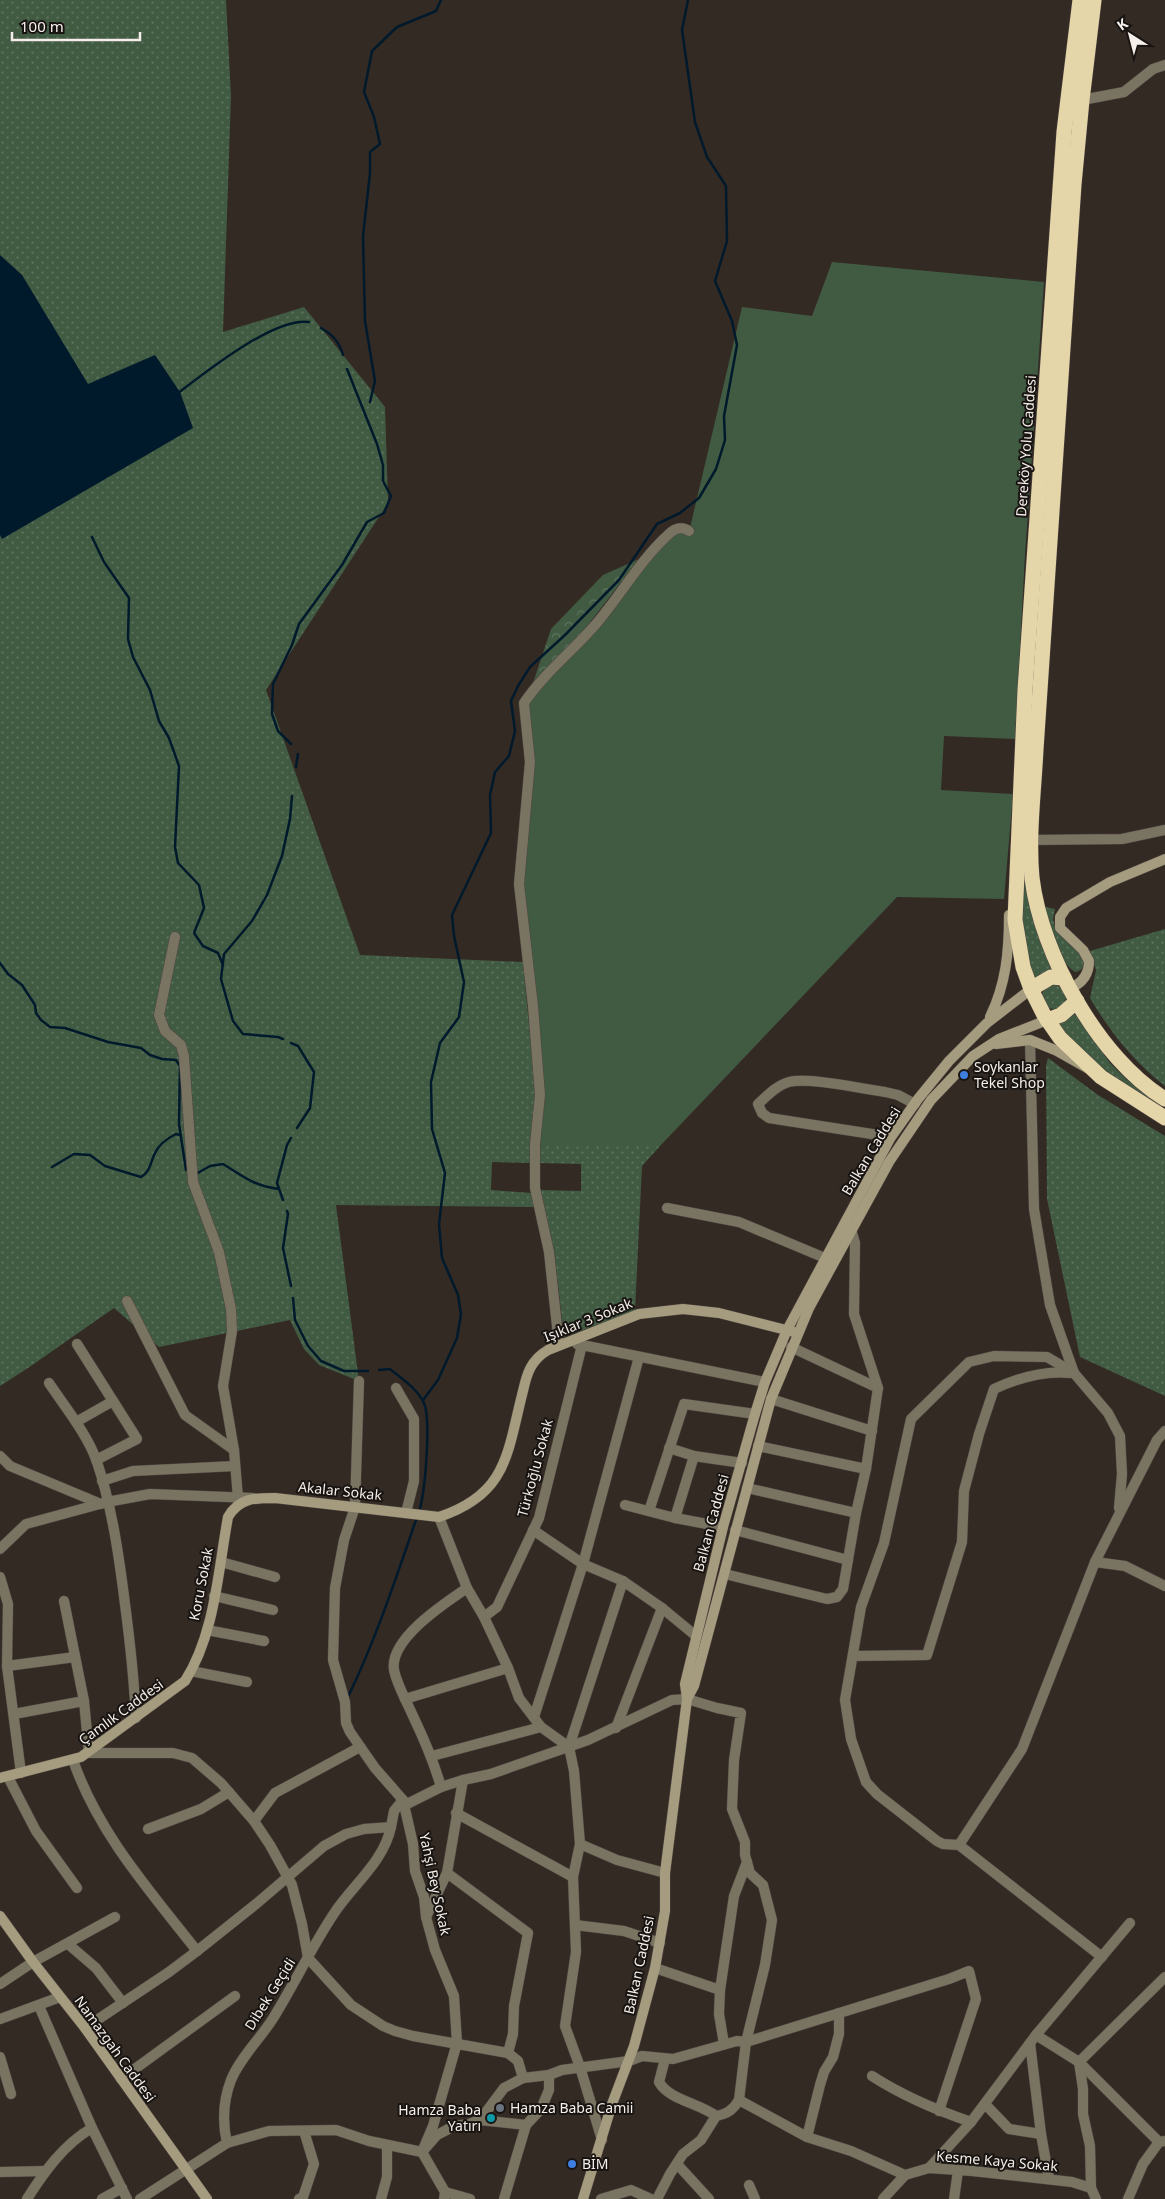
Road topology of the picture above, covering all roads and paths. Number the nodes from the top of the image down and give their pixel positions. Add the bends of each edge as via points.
1 (1080, 0) edge
2 (1094, 0) edge
3 (1165, 65) edge
4 (1082, 100) junction
5 (689, 531) dead end
6 (1165, 830) edge
7 (1031, 840) junction
8 (1165, 859) edge
9 (1015, 895) junction
10 (175, 937) dead end
11 (1031, 989) junction
12 (1071, 989) junction
13 (1047, 1020) junction
14 (987, 1023) junction
15 (1030, 1040) junction
16 (990, 1044) junction
17 (1094, 1070) junction
18 (1165, 1099) edge
19 (914, 1104) junction
20 (1165, 1118) edge
21 (891, 1137) junction
22 (667, 1208) dead end
23 (851, 1229) junction
24 (825, 1258) junction
25 (127, 1301) dead end
26 (787, 1330) junction
27 (798, 1333) junction
28 (77, 1344) dead end
29 (564, 1344) junction
30 (582, 1345) junction
31 (792, 1347) junction
32 (638, 1357) junction
33 (1074, 1373) junction
34 (359, 1381) dead end
35 (765, 1382) junction
36 (49, 1383) dead end
37 (396, 1388) dead end
38 (878, 1388) junction
39 (772, 1398) junction
40 (113, 1401) junction
41 (756, 1414) junction
42 (76, 1422) junction
43 (1165, 1430) edge
44 (872, 1431) junction
45 (758, 1446) junction
46 (669, 1448) junction
47 (234, 1450) junction
48 (0, 1456) edge
49 (694, 1456) junction
50 (96, 1460) junction
51 (742, 1463) junction
52 (235, 1466) junction
53 (866, 1469) junction
54 (102, 1481) junction
55 (747, 1488) junction
56 (238, 1501) junction
57 (104, 1503) junction
58 (625, 1505) dead end
59 (355, 1507) junction
60 (649, 1511) junction
61 (408, 1513) junction
62 (856, 1513) junction
63 (1119, 1514) junction
64 (439, 1517) junction
65 (675, 1518) junction
66 (723, 1527) junction
67 (533, 1530) junction
68 (735, 1530) junction
69 (0, 1549) edge
70 (848, 1560) junction
71 (221, 1562) junction
72 (1095, 1562) junction
73 (583, 1564) junction
74 (725, 1574) junction
75 (0, 1577) edge
76 (275, 1577) dead end
77 (623, 1581) junction
78 (1165, 1586) edge
79 (467, 1588) junction
80 (214, 1596) junction
81 (64, 1602) dead end
82 (662, 1608) junction
83 (273, 1610) dead end
84 (484, 1617) junction
85 (207, 1630) junction
86 (696, 1636) junction
87 (264, 1642) dead end
88 (853, 1656) junction
89 (75, 1657) junction
90 (7, 1666) junction
91 (508, 1668) junction
92 (191, 1671) junction
93 (247, 1682) dead end
94 (405, 1698) junction
95 (687, 1698) junction
96 (84, 1702) junction
97 (14, 1714) junction
98 (534, 1717) junction
99 (136, 1718) junction
100 (541, 1727) junction
101 (616, 1728) junction
102 (360, 1747) junction
103 (569, 1747) junction
104 (89, 1753) junction
105 (432, 1756) junction
106 (73, 1760) junction
107 (21, 1773) junction
108 (4, 1778) edge
109 (463, 1780) junction
110 (441, 1787) junction
111 (229, 1792) junction
112 (403, 1800) junction
113 (456, 1813) junction
114 (254, 1821) junction
115 (391, 1827) junction
116 (148, 1829) dead end
117 (580, 1844) junction
118 (959, 1846) junction
119 (747, 1862) junction
120 (665, 1873) junction
121 (446, 1874) junction
122 (288, 1876) junction
123 (573, 1877) junction
124 (77, 1888) dead end
125 (0, 1916) edge
126 (426, 1916) junction
127 (115, 1917) dead end
128 (1130, 1923) dead end
129 (575, 1925) junction
130 (660, 1943) junction
131 (68, 1944) junction
132 (197, 1951) junction
133 (1102, 1957) junction
134 (308, 1958) junction
135 (33, 1962) junction
136 (655, 1968) junction
137 (1165, 1977) edge
138 (0, 1984) edge
139 (720, 1990) junction
140 (236, 1996) dead end
141 (60, 1997) junction
142 (123, 2003) junction
143 (38, 2006) junction
144 (839, 2013) junction
145 (0, 2019) edge
146 (85, 2028) junction
147 (1033, 2039) junction
148 (746, 2042) junction
149 (457, 2043) junction
150 (724, 2044) junction
151 (508, 2052) junction
152 (0, 2057) edge
153 (664, 2059) junction
154 (630, 2061) junction
155 (1079, 2062) junction
156 (580, 2068) junction
157 (550, 2075) junction
158 (872, 2076) dead end
159 (523, 2078) junction
160 (121, 2079) junction
161 (11, 2094) dead end
162 (739, 2100) junction
163 (985, 2104) junction
164 (939, 2111) junction
165 (716, 2116) junction
166 (480, 2120) junction
167 (971, 2122) junction
168 (526, 2125) junction
169 (92, 2128) junction
170 (304, 2130) junction
171 (1041, 2134) junction
172 (807, 2137) junction
173 (602, 2140) junction
174 (1162, 2141) edge
175 (227, 2143) junction
176 (387, 2145) junction
177 (422, 2152) junction
178 (677, 2164) junction
179 (929, 2168) junction
180 (186, 2170) junction
181 (44, 2171) junction
182 (958, 2171) junction
183 (0, 2172) edge
184 (905, 2175) junction
185 (1049, 2179) junction
186 (749, 2185) dead end
187 (122, 2188) junction
188 (1091, 2188) junction
189 (444, 2195) edge
190 (203, 2197) edge
191 (27, 2199) edge
192 (102, 2199) edge
193 (127, 2199) edge
194 (140, 2199) edge
195 (299, 2199) edge
196 (381, 2199) edge
197 (470, 2199) edge
198 (504, 2199) edge
199 (584, 2199) edge
200 (601, 2199) edge
201 (652, 2199) edge
202 (657, 2199) edge
203 (710, 2199) edge
204 (755, 2199) edge
205 (883, 2199) edge
206 (954, 2199) edge
207 (1096, 2199) edge
208 (1128, 2199) edge

1 - 9 highway, Dereköy Yolu Caddesi via 1064,132 1025,690
2 - 4 highway
3 - 4 street via 1153,69 1124,92
4 - 7 highway
5 - 29 street via 677,528 670,533 583,639 534,687 524,703 530,762 519,884 540,1095 534,1144 535,1188
6 - 7 street via 1122,839
7 - 12 highway via 1034,892 1043,927
8 - 12 main road via 1110,882 1061,914 1060,928 1083,950 1089,962 1086,976
9 - 11 highway, Dereköy Yolu Caddesi via 1018,942
9 - 14 main road via 1009,914 1006,972
10 - 47 street via 159,1015 166,1031 181,1045 184,1056 193,1182 219,1252 231,1309 232,1331 223,1386
11 - 12 highway via 1051,977
11 - 13 highway, Dereköy Yolu Caddesi
11 - 14 main road, Balkan Caddesi
12 - 13 highway via 1061,1015
12 - 18 highway via 1114,1055 1138,1080
13 - 16 main road, Balkan Caddesi
13 - 17 highway, Dereköy Yolu Caddesi via 1067,1046
14 - 19 main road, Balkan Caddesi via 949,1061
15 - 16 main road
15 - 17 main road
15 - 33 street via 1034,1209 1050,1305
16 - 23 main road, Balkan Caddesi via 960,1067 931,1100 900,1145
17 - 20 highway, Dereköy Yolu Caddesi
19 - 21 main road, Balkan Caddesi
19 - 21 street via 885,1092 803,1081 777,1087 758,1104 762,1114 769,1118
21 - 24 main road, Balkan Caddesi
22 - 24 street via 739,1222
23 - 27 main road, Balkan Caddesi
23 - 38 street via 855,1243 854,1314
24 - 26 main road, Balkan Caddesi
25 - 47 street via 186,1415
26 - 27 main road
26 - 29 main road, Işıklar 3 Sokak via 719,1313 683,1309 639,1314
26 - 35 main road, Balkan Caddesi
27 - 31 main road, Balkan Caddesi
28 - 40 street
29 - 30 street
29 - 64 main road, Işıklar 3 Sokak via 539,1356 529,1369 508,1452 497,1479 469,1503
30 - 32 street
30 - 67 street, Türkoğlu Sokak via 539,1518
31 - 38 street
31 - 39 main road, Balkan Caddesi
32 - 35 street
32 - 73 street
33 - 63 street via 1108,1412 1120,1436
33 - 88 street via 1053,1371 994,1389 964,1491 962,1542 927,1655
33 - 88 street via 1047,1357 994,1356 969,1362 911,1419 884,1543 861,1607
34 - 59 street
35 - 41 main road, Balkan Caddesi
36 - 42 street
37 - 61 street via 414,1419 414,1481
38 - 44 street
39 - 44 street
39 - 45 main road, Balkan Caddesi
40 - 42 street
40 - 50 street via 137,1439
41 - 46 street via 684,1404
41 - 51 main road, Balkan Caddesi
42 - 50 street
43 - 63 street
44 - 53 street
45 - 53 street
45 - 55 main road, Balkan Caddesi
46 - 49 street
46 - 60 street
47 - 52 street
48 - 57 street via 10,1466
49 - 51 street
49 - 65 street
50 - 54 street
51 - 66 main road, Balkan Caddesi
52 - 54 street via 133,1471
52 - 56 street
53 - 62 street
54 - 57 street
55 - 62 street
55 - 68 main road, Balkan Caddesi
56 - 57 street via 150,1494
56 - 59 main road, Akalar Sokak via 275,1498
56 - 71 main road, Koru Sokak via 228,1518
57 - 69 street via 26,1524
57 - 99 street via 118,1545
58 - 60 street
59 - 61 main road, Akalar Sokak
59 - 102 street via 344,1540 335,1588 333,1660 346,1723
60 - 65 street
61 - 64 main road, Akalar Sokak
62 - 70 street
63 - 72 street
64 - 79 street
65 - 66 street
66 - 68 main road
66 - 86 main road, Balkan Caddesi
67 - 73 street
67 - 84 street, Türkoğlu Sokak via 497,1607
68 - 70 street
68 - 74 main road, Balkan Caddesi
70 - 74 street via 843,1589 832,1599
71 - 76 street
71 - 80 main road, Koru Sokak
72 - 78 street via 1125,1566
72 - 118 street via 1022,1749
73 - 77 street
73 - 98 street
74 - 95 main road, Balkan Caddesi via 694,1686
75 - 90 street via 8,1604
77 - 82 street
77 - 103 street
79 - 84 street
79 - 94 street via 436,1609 408,1635 398,1650 394,1669
80 - 83 street
80 - 85 main road, Koru Sokak
81 - 89 street
82 - 86 street
82 - 101 street
84 - 91 street
85 - 87 street
85 - 92 main road, Koru Sokak
86 - 95 main road, Balkan Caddesi via 685,1684
88 - 118 street via 845,1700 855,1754 866,1782 936,1841
89 - 90 street
89 - 96 street
90 - 97 street
91 - 94 street
91 - 98 street via 519,1698
92 - 93 street
92 - 99 main road, Çamlık Caddesi via 178,1688
94 - 105 street
95 - 101 street via 672,1700
95 - 119 street via 741,1713 734,1760 732,1809 744,1842
95 - 120 main road, Balkan Caddesi
96 - 97 street
96 - 104 street
97 - 107 street
98 - 100 street
99 - 104 main road, Çamlık Caddesi
100 - 103 street
100 - 105 street
101 - 103 street
102 - 112 street
102 - 114 street via 275,1793
103 - 109 street via 491,1774
103 - 117 street
104 - 106 main road, Çamlık Caddesi
104 - 111 street via 173,1753 192,1758
105 - 110 street
106 - 107 main road, Çamlık Caddesi
106 - 132 street via 90,1803 115,1846
107 - 108 main road, Çamlık Caddesi
108 - 124 street via 36,1831
109 - 110 street
109 - 113 street
110 - 112 street via 405,1805
111 - 114 street
111 - 116 street via 201,1809
112 - 115 street, Dibek Geçidi via 394,1810
112 - 126 street, Yahşi Bey Sokak
113 - 121 street
113 - 123 street
114 - 122 street
115 - 122 street via 346,1834 324,1846
115 - 134 street, Dibek Geçidi via 388,1840 373,1864 335,1911
117 - 120 street via 617,1860
117 - 123 street
118 - 133 street
119 - 139 street via 734,1896
119 - 148 street via 750,1873 763,1885 772,1920 765,1965
120 - 130 main road, Balkan Caddesi via 665,1911
121 - 126 street
121 - 151 street via 528,1933
122 - 132 street
122 - 134 street
123 - 129 street
125 - 135 main road, Namazgah Caddesi
126 - 149 street, Yahşi Bey Sokak via 435,1950 454,1996
127 - 131 street
128 - 133 street
129 - 130 street via 624,1931
129 - 156 street via 576,1952 565,2026
130 - 136 main road, Balkan Caddesi
131 - 135 street
131 - 142 street via 96,1968
132 - 142 street
133 - 147 street
134 - 149 street via 351,2005 383,2026 413,2036
134 - 175 street, Dibek Geçidi via 272,2020 232,2078 223,2124
135 - 138 street
135 - 141 main road, Namazgah Caddesi
136 - 139 street
136 - 154 main road, Balkan Caddesi
137 - 155 street
139 - 150 street via 719,2014
140 - 160 street
141 - 143 street
141 - 146 main road, Namazgah Caddesi
142 - 146 street
143 - 145 street
143 - 169 street
144 - 148 street
144 - 164 street via 969,1971 976,1999
144 - 172 street via 835,2050 820,2085
146 - 160 main road, Namazgah Caddesi
147 - 155 street
147 - 163 street
147 - 171 street
148 - 150 street
148 - 162 street
149 - 151 street
149 - 177 street, Yahşi Bey Sokak via 433,2126
150 - 153 street
151 - 159 street via 518,2061
152 - 161 street
153 - 154 street via 642,2056
153 - 165 street via 659,2082 664,2091 701,2106
154 - 156 street
154 - 173 main road, Balkan Caddesi via 612,2104
155 - 174 street
155 - 188 street via 1083,2114 1090,2146
156 - 157 street
156 - 173 street
157 - 159 street
157 - 168 street via 549,2090 541,2109
158 - 164 street via 899,2093
159 - 166 street via 504,2088
160 - 180 main road, Namazgah Caddesi
162 - 165 street via 729,2112
162 - 172 street
163 - 167 street
163 - 171 street via 1009,2129
164 - 167 street
165 - 178 street via 702,2140 683,2154
166 - 168 street
166 - 177 street via 454,2126 437,2135
167 - 179 street
168 - 198 street
169 - 181 street
169 - 187 street
170 - 175 street via 269,2131
170 - 176 street via 336,2130
170 - 195 street via 314,2164 303,2197
171 - 185 street
172 - 184 street via 851,2151
173 - 199 main road, Balkan Caddesi
174 - 208 street via 1143,2164
175 - 180 street
176 - 177 street
176 - 196 street via 386,2177
177 - 189 street
178 - 202 street
178 - 203 street
179 - 182 street, Kesme Kaya Sokak
179 - 184 street, Kesme Kaya Sokak
180 - 190 main road, Namazgah Caddesi
180 - 194 street
181 - 183 street
181 - 191 street
182 - 185 street, Kesme Kaya Sokak
182 - 206 street
184 - 205 street
185 - 188 street, Kesme Kaya Sokak
186 - 204 street
187 - 192 street
187 - 193 street
188 - 207 street
189 - 197 street
200 - 201 street via 632,2190

